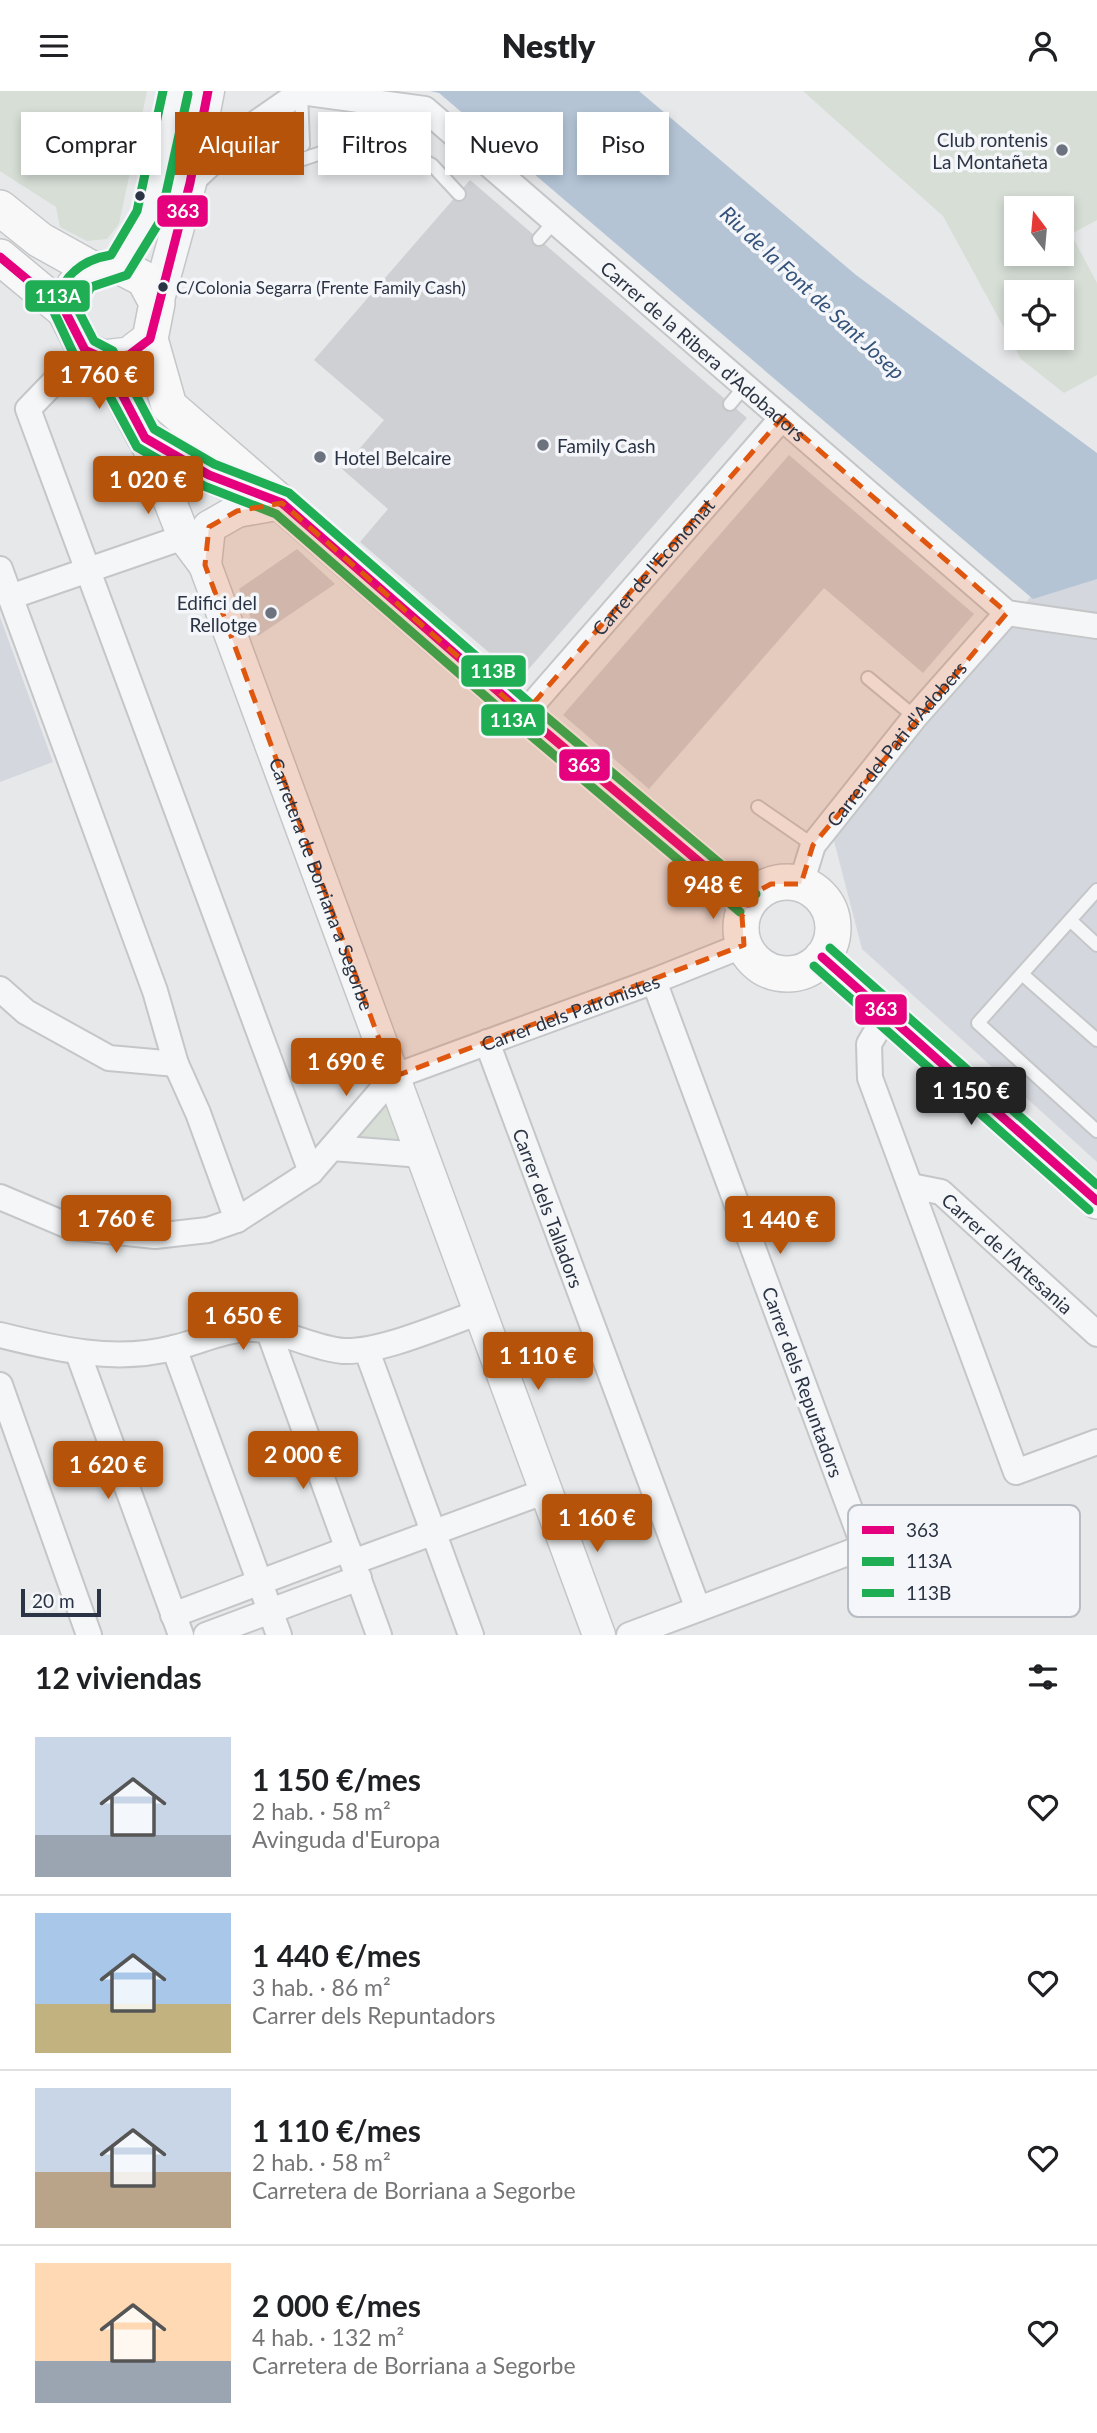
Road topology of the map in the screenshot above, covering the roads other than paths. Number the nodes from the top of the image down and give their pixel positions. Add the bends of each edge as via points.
1 (176, 91) edge
2 (208, 91) edge
3 (297, 92) edge
4 (270, 112) edge
5 (299, 112) edge
6 (304, 159) edge
7 (199, 175) edge
8 (190, 183) junction
9 (459, 194) dead end
10 (0, 208) edge
11 (0, 257) edge
12 (106, 268) junction
13 (158, 303) junction
14 (65, 311) junction
15 (150, 339) junction
16 (94, 354) junction
17 (782, 418) junction
18 (196, 432) junction
19 (145, 438) junction
20 (209, 475) junction
21 (282, 503) junction
22 (197, 532) junction
23 (0, 569) edge
24 (88, 571) junction
25 (10, 597) junction
26 (1007, 613) junction
27 (1097, 626) edge
28 (868, 678) dead end
29 (524, 714) junction
30 (915, 717) junction
31 (758, 807) dead end
32 (813, 845) junction
33 (801, 884) junction
34 (1097, 890) edge
35 (748, 903) junction
36 (1070, 920) junction
37 (744, 945) junction
38 (1097, 945) edge
39 (822, 957) junction
40 (1022, 974) junction
41 (654, 981) junction
42 (0, 989) edge
43 (886, 1015) junction
44 (1097, 1040) edge
45 (487, 1042) junction
46 (176, 1065) junction
47 (393, 1077) junction
48 (1097, 1131) edge
49 (332, 1148) junction
50 (422, 1155) junction
51 (312, 1172) junction
52 (911, 1187) junction
53 (0, 1197) edge
54 (1096, 1198) edge
55 (237, 1220) junction
56 (480, 1312) junction
57 (269, 1332) junction
58 (1097, 1334) edge
59 (0, 1335) edge
60 (174, 1348) junction
61 (367, 1351) junction
62 (78, 1353) junction
63 (0, 1385) edge
64 (1097, 1442) edge
65 (546, 1490) junction
66 (848, 1505) edge
67 (433, 1532) junction
68 (848, 1553) edge
69 (354, 1563) junction
70 (260, 1582) junction
71 (698, 1609) junction
72 (270, 1611) junction
73 (177, 1625) edge
74 (89, 1635) edge
75 (206, 1635) edge
76 (279, 1635) edge
77 (379, 1635) edge
78 (471, 1635) edge
79 (599, 1635) edge
80 (629, 1635) edge

1 - 12 street via 149,216
2 - 8 street
3 - 4 street
3 - 5 lane
3 - 17 street, Carrer de la Ribera d'Adobadors via 425,109 547,230 738,395
6 - 9 lane via 342,146 398,146 432,165
7 - 8 street
8 - 13 street
10 - 12 main road via 40,240
11 - 14 main road
12 - 13 main road via 144,279
12 - 14 main road via 74,286
13 - 15 main road
14 - 16 main road
15 - 16 main road via 129,355
15 - 18 main road via 169,406
16 - 19 main road
16 - 24 street via 28,409
17 - 26 street, Carrer de la Ribera d'Adobadors
17 - 29 street, Carrer de l'Economat
18 - 20 street
18 - 21 main road
19 - 20 main road
19 - 22 street
20 - 21 main road
20 - 22 street
21 - 22 street via 237,510
21 - 29 main road
22 - 24 street
22 - 47 street, Carretera de Borriana a Segorbe via 205,565
23 - 25 street
24 - 25 street
24 - 51 street
25 - 46 street via 155,991
26 - 27 street
26 - 30 street, Carrer del Pati d'Adobers
28 - 30 lane
29 - 35 main road
30 - 32 street, Carrer del Pati d'Adobers
31 - 32 lane
32 - 33 street, Carrer del Pati d'Adobers
33 - 35 main road via 771,884
33 - 39 main road via 825,901 831,915 830,944
34 - 36 lane
35 - 37 main road via 740,931
36 - 38 lane
36 - 40 lane
37 - 39 main road via 758,964 779,973 810,968
37 - 41 street, Carrer dels Patronistes
39 - 43 main road
40 - 44 lane
40 - 48 lane via 978,1023
41 - 45 street, Carrer dels Patronistes
41 - 66 street, Carrer dels Repuntadors
42 - 46 street via 26,1012 109,1058
43 - 52 street via 869,1044 870,1078
43 - 54 main road
45 - 47 street, Carrer dels Patronistes
45 - 71 street, Carrer dels Talladors
46 - 55 street
47 - 49 street
47 - 50 street, Carretera de Borriana a Segorbe
49 - 50 street
49 - 51 street
50 - 56 street, Carretera de Borriana a Segorbe
51 - 55 street
52 - 58 street, Carrer de l'Artesania via 940,1192
52 - 64 street via 1016,1472
53 - 55 street via 71,1227 155,1236 208,1230
56 - 61 street
56 - 65 street, Carretera de Borriana a Segorbe
57 - 60 street via 231,1331
57 - 61 street via 341,1351
57 - 69 street
59 - 62 street
60 - 62 street via 147,1353
60 - 70 street
61 - 67 street
62 - 73 street
63 - 74 street
65 - 67 street
65 - 79 street, Carretera de Borriana a Segorbe
67 - 69 street
67 - 78 street
68 - 71 street, Carrer dels Repuntadors
69 - 70 street
69 - 72 street
69 - 77 street
70 - 72 street
70 - 73 street
71 - 80 street
72 - 75 street
72 - 76 street

